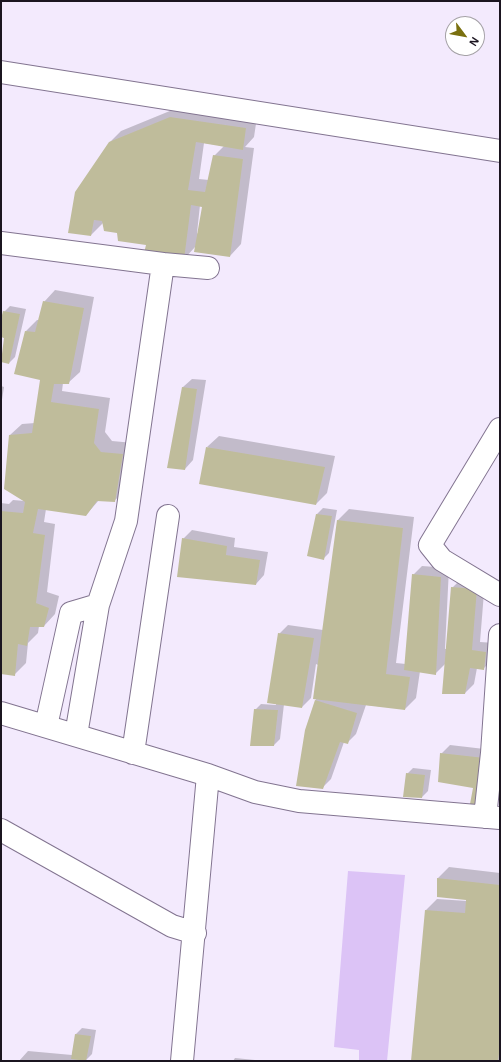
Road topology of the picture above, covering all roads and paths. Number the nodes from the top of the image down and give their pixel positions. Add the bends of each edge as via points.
1 (1, 72) edge
2 (500, 151) edge
3 (1, 243) edge
4 (163, 264) junction
5 (208, 268) dead end
6 (500, 429) edge
7 (168, 516) dead end
8 (500, 595) edge
9 (98, 605) junction
10 (500, 634) edge
11 (1, 713) edge
12 (46, 726) junction
13 (76, 735) junction
14 (133, 753) junction
15 (208, 775) junction
16 (492, 818) edge
17 (1, 830) edge
18 (194, 932) junction
19 (182, 1061) edge

1 - 2 street
3 - 4 street
4 - 5 street
4 - 9 street via 126,521
6 - 8 street via 430,545 442,560
7 - 14 street
9 - 12 street via 71,613
9 - 13 street
10 - 16 street via 492,753
11 - 12 street
12 - 13 street
13 - 14 street
14 - 15 street
15 - 16 street via 255,792 299,801
15 - 18 street
17 - 18 street via 172,926
18 - 19 street

